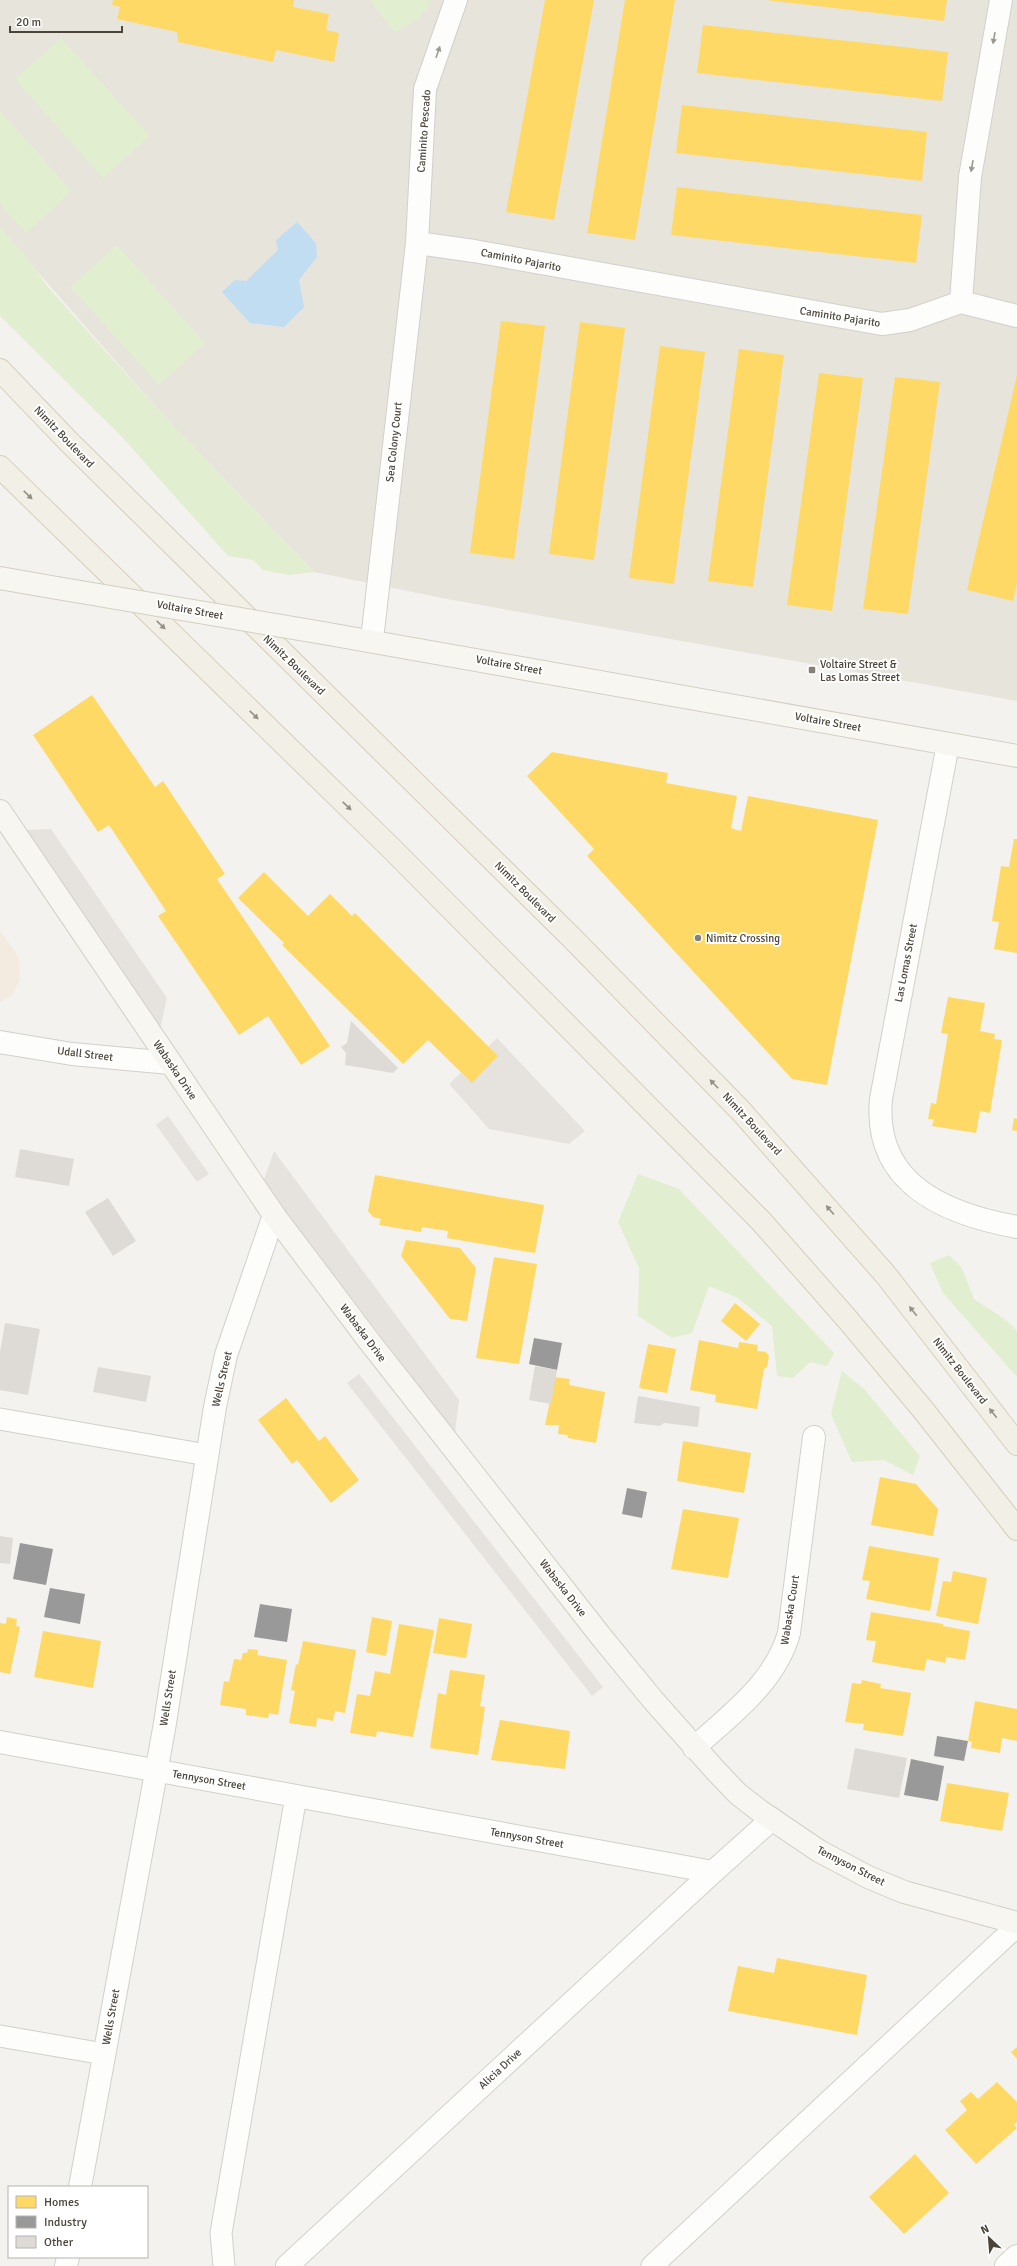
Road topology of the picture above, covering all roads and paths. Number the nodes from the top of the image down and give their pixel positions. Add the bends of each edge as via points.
1 (456, 0) edge
2 (1001, 0) edge
3 (417, 243) junction
4 (961, 302) junction
5 (1017, 316) edge
6 (0, 370) edge
7 (0, 468) edge
8 (0, 578) edge
9 (372, 640) junction
10 (948, 744) junction
11 (1017, 756) edge
12 (0, 811) edge
13 (0, 1042) edge
14 (170, 1063) junction
15 (274, 1215) junction
16 (1017, 1227) edge
17 (0, 1419) edge
18 (814, 1437) dead end
19 (1017, 1444) edge
20 (207, 1455) junction
21 (1017, 1529) edge
22 (0, 1742) edge
23 (694, 1748) junction
24 (156, 1770) junction
25 (296, 1796) junction
26 (772, 1819) junction
27 (713, 1872) junction
28 (1017, 1924) edge
29 (0, 2036) edge
30 (104, 2054) junction
31 (80, 2186) edge
32 (1017, 2256) edge
33 (224, 2266) edge
34 (287, 2266) edge
35 (652, 2266) edge
36 (1006, 2266) edge

3 -> 1 street, Caminito Pescado via 425,89
2 -> 4 street via 970,177
3 - 4 street, Caminito Pajarito via 882,324 910,320
3 - 9 street, Sea Colony Court
4 - 5 street
19 -> 6 main road, Nimitz Boulevard via 885,1274 740,1110 572,938 74,448
7 -> 21 main road via 392,849 761,1222 843,1314 924,1411
8 - 9 main road, Voltaire Street, bridge
9 - 10 main road, Voltaire Street
10 - 11 main road, Voltaire Street
10 - 16 street, Las Lomas Street via 881,1099 880,1125 886,1151 903,1176 942,1204 966,1216
12 - 14 main road, Wabaska Drive
13 - 14 street, Udall Street via 72,1054
14 - 15 main road, Wabaska Drive
15 - 20 street, Wells Street via 226,1355
15 - 23 main road, Wabaska Drive via 369,1341 579,1609
17 - 20 lane
18 - 23 street, Wabaska Court via 789,1633 784,1649 765,1681
20 - 24 street, Wells Street
22 - 24 street, Tennyson Street
23 - 26 main road, Wabaska Drive via 738,1794
24 - 25 street, Tennyson Street
24 - 30 street, Wells Street
25 - 27 street, Tennyson Street
25 - 33 lane via 221,2233
26 - 27 street
26 - 28 main road, Tennyson Street via 819,1851 868,1877 904,1892
27 - 34 street, Alicia Drive
28 - 35 lane
29 - 30 lane
30 - 31 street, Wells Street
32 - 36 street

